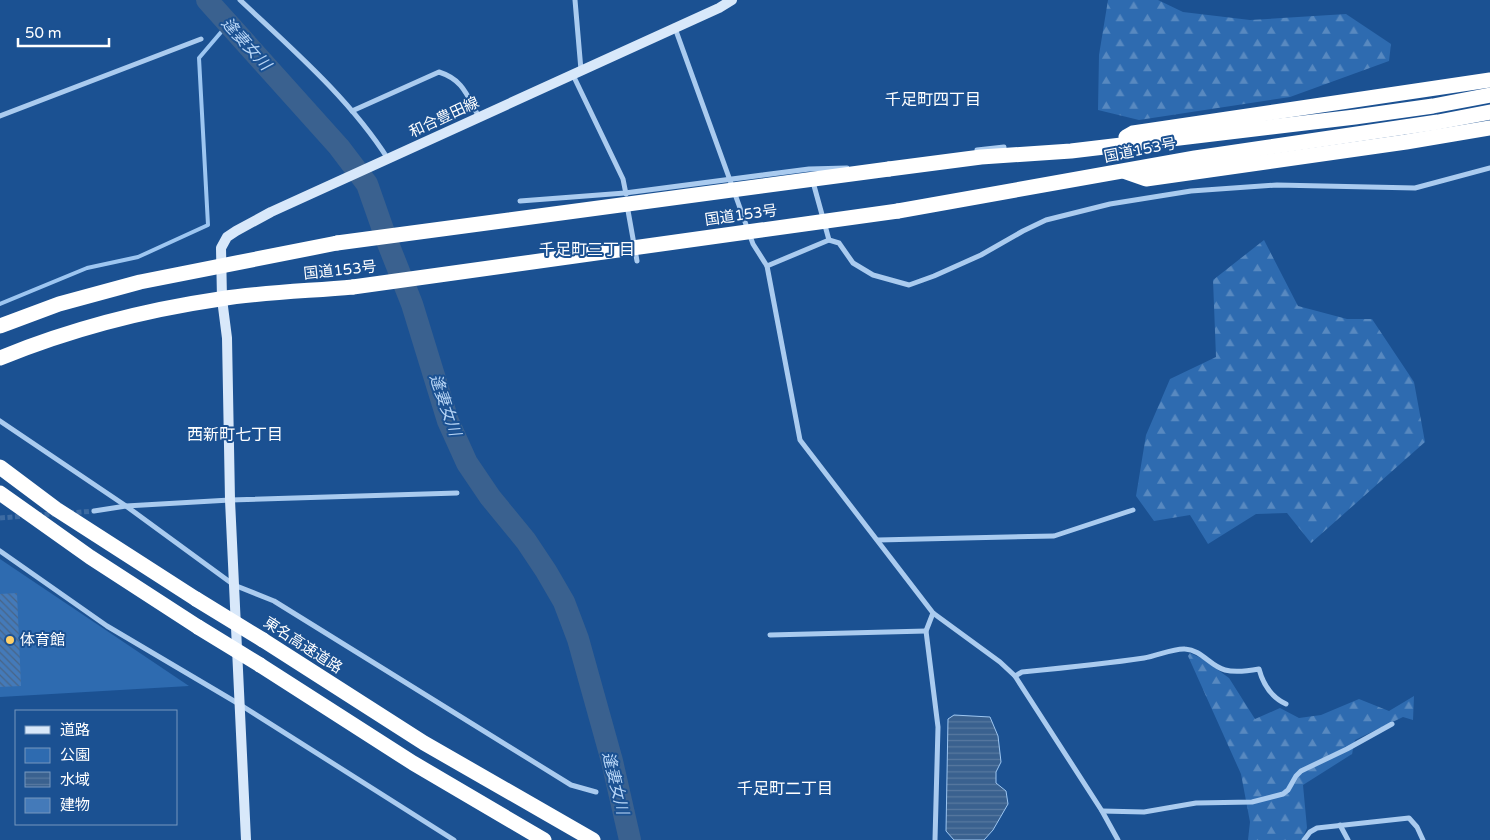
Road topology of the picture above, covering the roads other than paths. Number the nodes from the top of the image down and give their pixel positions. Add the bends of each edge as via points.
1 (240, 0) edge
2 (575, 0) edge
3 (732, 0) edge
4 (675, 28) junction
5 (201, 39) dead end
6 (577, 73) junction
7 (1490, 80) edge
8 (1490, 95) edge
9 (352, 111) junction
10 (1490, 112) edge
11 (0, 116) edge
12 (479, 117) junction
13 (1490, 128) edge
14 (1107, 146) junction
15 (1004, 147) dead end
16 (974, 150) dead end
17 (386, 160) junction
18 (857, 166) dead end
19 (1490, 168) edge
20 (809, 169) junction
21 (1125, 171) junction
22 (729, 178) junction
23 (625, 193) junction
24 (520, 201) dead end
25 (829, 240) junction
26 (637, 261) dead end
27 (221, 265) junction
28 (766, 266) junction
29 (222, 299) junction
30 (0, 326) edge
31 (0, 358) edge
32 (0, 421) edge
33 (0, 467) edge
34 (0, 493) edge
35 (457, 493) dead end
36 (230, 500) junction
37 (126, 506) junction
38 (1133, 510) dead end
39 (94, 511) tunnel mouth
40 (878, 540) junction
41 (0, 551) edge
42 (234, 585) junction
43 (933, 613) junction
44 (926, 631) junction
45 (770, 635) dead end
46 (1015, 676) junction
47 (239, 704) junction
48 (1286, 704) dead end
49 (1392, 724) dead end
50 (596, 792) dead end
51 (1102, 811) junction
52 (1340, 825) junction
53 (246, 840) edge
54 (454, 840) edge
55 (544, 840) edge
56 (594, 840) edge
57 (934, 840) edge
58 (1118, 840) edge
59 (1304, 840) edge
60 (1348, 840) edge
61 (1423, 840) edge

1 - 9 street via 292,48
2 - 6 street
3 - 4 main road, 和合豊田線
4 - 6 main road, 和合豊田線
4 - 22 street
5 - 11 street
6 - 12 main road, 和合豊田線
6 - 23 street via 623,178
7 - 14 highway via 1134,133
8 - 14 highway, 国道153号 via 1433,106
9 - 12 street via 439,72 460,83
9 - 17 street via 373,134
10 - 21 highway, 国道153号
12 - 17 main road, 和合豊田線
13 - 21 highway via 1146,179
14 - 27 highway, 国道153号, bridge via 980,157 337,242
15 - 16 street
17 - 27 main road, 和合豊田線 via 236,231 221,248
18 - 20 street
19 - 25 street via 1415,188 1268,186 1191,191 1110,204 1046,220 981,255 909,285 872,275 853,263 839,243
20 - 22 street
20 - 25 street
21 - 29 highway, 国道153号, bridge via 898,211 353,287
22 - 23 street
22 - 28 street via 753,244
23 - 24 street
23 - 26 street
25 - 28 street
27 - 29 main road, 和合豊田線
27 - 30 highway, 国道153号 via 59,304
28 - 40 street via 800,440
29 - 31 highway, 国道153号 via 146,312 82,328
29 - 36 main road, 和合豊田線 via 227,338
32 - 37 street
33 - 56 highway, 東名高速道路, bridge via 56,508 424,744
34 - 55 highway, bridge via 90,558 198,627
35 - 36 street
36 - 37 street
36 - 42 main road, 和合豊田線
37 - 39 street
37 - 42 street
38 - 40 street via 1054,536
40 - 43 street
41 - 47 street via 107,626
42 - 47 main road, 和合豊田線
42 - 50 street via 274,601 570,785
43 - 44 street
43 - 46 street
44 - 45 street
44 - 57 street via 938,727
46 - 48 street via 1022,672 1192,650 1225,670 1259,669 1269,691
46 - 51 street
47 - 53 main road, 和合豊田線
47 - 54 street
49 - 51 street via 1301,771 1283,794 1252,802 1196,803 1144,812
51 - 58 street
52 - 59 street via 1317,828
52 - 60 street
52 - 61 street via 1409,818

